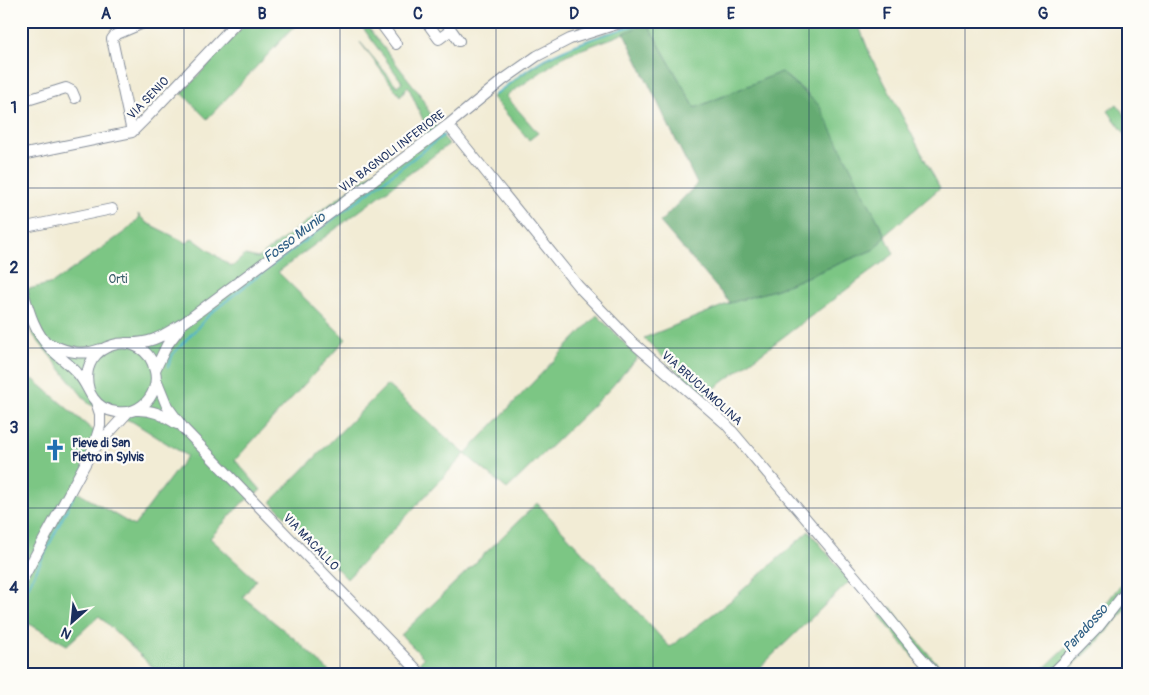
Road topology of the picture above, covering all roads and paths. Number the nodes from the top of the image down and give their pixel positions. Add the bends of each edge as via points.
1 (148, 21) edge
2 (379, 21) edge
3 (426, 21) edge
4 (445, 21) edge
5 (626, 21) edge
6 (234, 23) edge
7 (451, 30) junction
8 (459, 41) dead end
9 (396, 44) dead end
10 (75, 98) dead end
11 (21, 102) edge
12 (448, 125) junction
13 (132, 132) junction
14 (21, 155) edge
15 (112, 209) dead end
16 (21, 228) edge
17 (21, 284) edge
18 (185, 322) junction
19 (43, 340) junction
20 (126, 343) junction
21 (109, 345) junction
22 (156, 374) junction
23 (89, 390) junction
24 (96, 402) junction
25 (131, 411) junction
26 (184, 428) junction
27 (92, 451) junction
28 (21, 582) edge
29 (1128, 589) edge
30 (421, 674) edge
31 (936, 674) edge
32 (1052, 674) edge

1 - 13 street via 112,39
2 - 9 street
3 - 7 street via 440,39
4 - 7 street
5 - 12 street, VIA BAGNOLI INFERIORE via 570,39 537,56
6 - 13 street, VIA SENIO
7 - 8 street
10 - 11 street via 66,88
12 - 18 street, VIA BAGNOLI INFERIORE
12 - 31 street, VIA BRUCIAMOLINA via 578,286 631,341 726,424
13 - 14 street, VIA SENIO
15 - 16 street
17 - 19 street via 34,326
18 - 20 street, VIA BAGNOLI INFERIORE via 158,338 140,344
18 - 22 street, VIA BAGNOLI INFERIORE via 166,345
19 - 21 street via 80,354
19 - 23 street via 80,376
20 - 21 street
20 - 22 street via 142,350 152,361
21 - 23 street via 96,354 89,366 86,378
22 - 25 street via 154,390 148,400
22 - 26 street, VIA MACALLO via 167,406
23 - 24 street
24 - 25 street via 108,410
24 - 27 street via 100,426
25 - 26 street, VIA MACALLO via 151,410
25 - 27 street
26 - 30 street, VIA MACALLO
27 - 28 street
29 - 32 street via 1099,626

